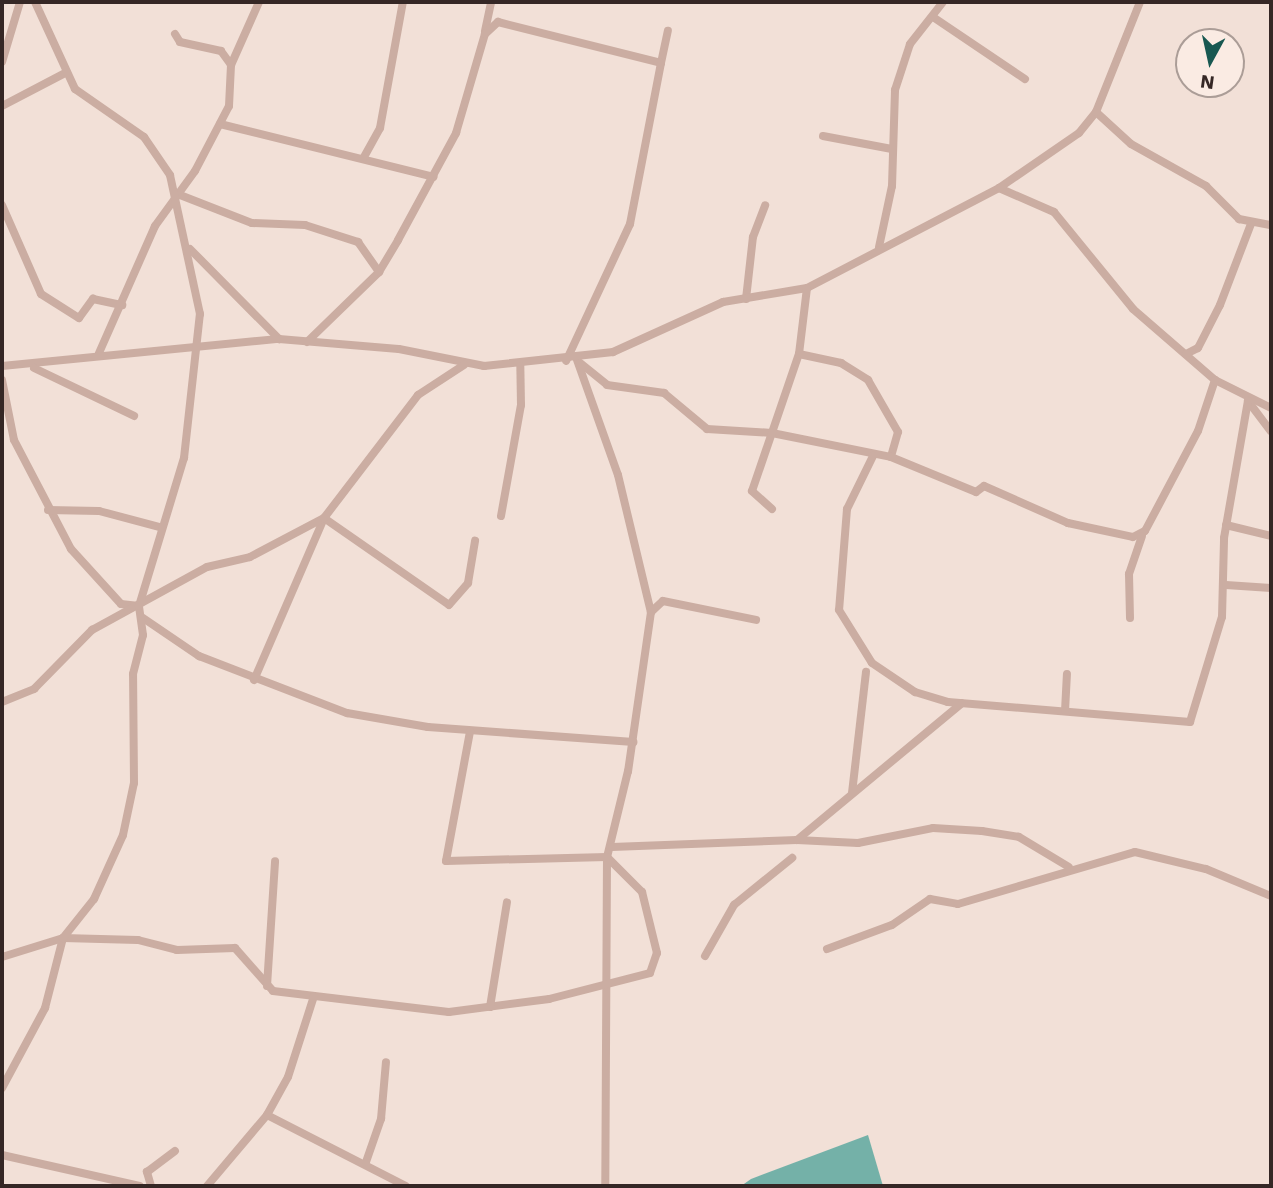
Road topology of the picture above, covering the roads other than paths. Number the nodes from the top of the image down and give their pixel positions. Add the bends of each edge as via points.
1 (20, 2) edge
2 (35, 2) edge
3 (259, 2) edge
4 (403, 2) edge
5 (491, 2) edge
6 (943, 2) edge
7 (1140, 2) edge
8 (933, 18) junction
9 (668, 31) dead end
10 (175, 34) dead end
11 (485, 34) junction
12 (2, 62) edge
13 (661, 63) junction
14 (231, 65) junction
15 (65, 73) junction
16 (1025, 79) dead end
17 (2, 106) edge
18 (1096, 112) junction
19 (220, 124) junction
20 (823, 136) dead end
21 (892, 149) junction
22 (365, 157) junction
23 (434, 177) junction
24 (999, 188) junction
25 (178, 197) junction
26 (2, 205) edge
27 (765, 205) dead end
28 (1251, 224) junction
29 (1271, 225) edge
30 (188, 247) junction
31 (879, 247) junction
32 (379, 272) junction
33 (807, 288) junction
34 (746, 299) junction
35 (122, 305) junction
36 (279, 339) junction
37 (307, 342) junction
38 (196, 352) junction
39 (99, 353) junction
40 (1186, 354) junction
41 (799, 355) junction
42 (577, 359) junction
43 (566, 361) junction
44 (464, 365) junction
45 (2, 366) edge
46 (520, 366) junction
47 (34, 368) junction
48 (2, 380) edge
49 (1215, 380) junction
50 (1248, 401) junction
51 (1271, 408) edge
52 (134, 416) dead end
53 (1271, 431) edge
54 (772, 433) junction
55 (873, 456) junction
56 (891, 457) junction
57 (772, 509) dead end
58 (48, 510) junction
59 (501, 516) dead end
60 (324, 518) junction
61 (1226, 525) junction
62 (159, 527) junction
63 (1142, 536) junction
64 (1271, 536) edge
65 (475, 541) dead end
66 (1226, 584) junction
67 (1271, 588) edge
68 (139, 606) junction
69 (651, 612) junction
70 (143, 618) junction
71 (1130, 618) dead end
72 (756, 620) dead end
73 (866, 672) dead end
74 (1067, 674) dead end
75 (254, 680) junction
76 (3, 703) edge
77 (962, 703) junction
78 (1065, 712) junction
79 (470, 731) junction
80 (634, 742) junction
81 (852, 793) junction
82 (797, 840) junction
83 (612, 847) junction
84 (607, 857) junction
85 (793, 858) dead end
86 (275, 861) dead end
87 (1069, 867) junction
88 (1271, 896) edge
89 (507, 902) dead end
90 (63, 938) junction
91 (827, 949) dead end
92 (705, 956) dead end
93 (2, 957) edge
94 (604, 984) junction
95 (268, 986) junction
96 (314, 996) junction
97 (490, 1007) junction
98 (386, 1062) dead end
99 (2, 1088) edge
100 (267, 1115) junction
101 (175, 1151) dead end
102 (2, 1155) edge
103 (366, 1162) junction
104 (140, 1186) edge
105 (151, 1186) edge
106 (207, 1186) edge
107 (406, 1186) edge
108 (605, 1186) edge

1 - 12 street
2 - 15 street
3 - 14 street
4 - 22 street via 380,128
5 - 11 street
6 - 8 street
7 - 18 street
8 - 16 street
8 - 21 street via 910,44 895,90
9 - 13 street
10 - 14 street via 180,42 221,51
11 - 13 street via 498,22
11 - 23 street via 480,66
13 - 43 street via 630,224
14 - 19 street via 232,93
15 - 17 street
15 - 25 street via 75,89 144,137 170,175
18 - 24 street via 1079,133
18 - 28 street via 1131,144 1206,186
19 - 22 street
19 - 25 street
20 - 21 street
21 - 31 street via 892,186
22 - 23 street
23 - 32 street
24 - 31 street
24 - 40 street via 1054,212 1124,300
25 - 30 street
25 - 32 street via 251,223 304,225 358,242
25 - 35 street via 155,226
26 - 35 street via 41,294 79,318 93,299
27 - 34 street via 753,237
28 - 29 street
28 - 40 street via 1220,305 1198,348
30 - 36 street
30 - 38 street via 199,305
31 - 33 street
32 - 37 street
33 - 34 street
33 - 41 street
34 - 42 street via 714,306 613,352
35 - 39 street
36 - 37 street
36 - 38 street
37 - 44 street via 399,349
38 - 39 street
38 - 62 street via 184,458
39 - 47 street
40 - 49 street
41 - 54 street
41 - 56 street via 841,363 868,380 898,432
42 - 43 street
42 - 54 street via 607,385 664,393 707,429
42 - 69 street via 618,475
43 - 46 street
44 - 46 street
44 - 60 street via 418,395
45 - 47 street
46 - 59 street via 521,405
47 - 52 street
48 - 58 street via 14,440
49 - 50 street
49 - 63 street via 1198,431
50 - 51 street
50 - 53 street
50 - 61 street
54 - 55 street
54 - 57 street via 752,491
55 - 56 street
55 - 77 street via 847,509 841,618 887,675 915,692
56 - 63 street via 976,492 984,486 1090,530
58 - 62 street via 99,511
58 - 68 street via 100,585 121,604
60 - 65 street via 449,605 468,583
60 - 68 street via 250,557 206,567
60 - 75 street
61 - 64 street
61 - 66 street
62 - 68 street
63 - 71 street via 1129,574
66 - 67 street
66 - 78 street via 1190,722
68 - 70 street
68 - 76 street via 92,630 41,683
69 - 72 street via 663,601
69 - 80 street
70 - 75 street via 199,656
70 - 90 street via 132,691 134,783 123,835 94,900
73 - 81 street
74 - 78 street
75 - 79 street via 347,713
77 - 78 street
77 - 81 street
79 - 80 street
79 - 84 street via 448,863
80 - 83 street
81 - 82 street
82 - 83 street
82 - 87 street via 858,843 933,828 982,831 1019,837
83 - 84 street
84 - 94 street
84 - 94 street via 642,892 657,953 643,977
85 - 92 street via 734,905
86 - 95 street
87 - 88 street via 1135,852 1206,869
87 - 91 street via 958,904 930,899 892,925
89 - 97 street
90 - 93 street
90 - 95 street via 138,940 177,950 235,948
90 - 99 street via 46,1007
94 - 97 street
94 - 108 street
95 - 96 street
96 - 97 street via 437,1011
96 - 100 street via 288,1077
98 - 103 street via 381,1119
100 - 103 street
100 - 106 street
101 - 105 street via 147,1172
102 - 104 street
103 - 107 street

